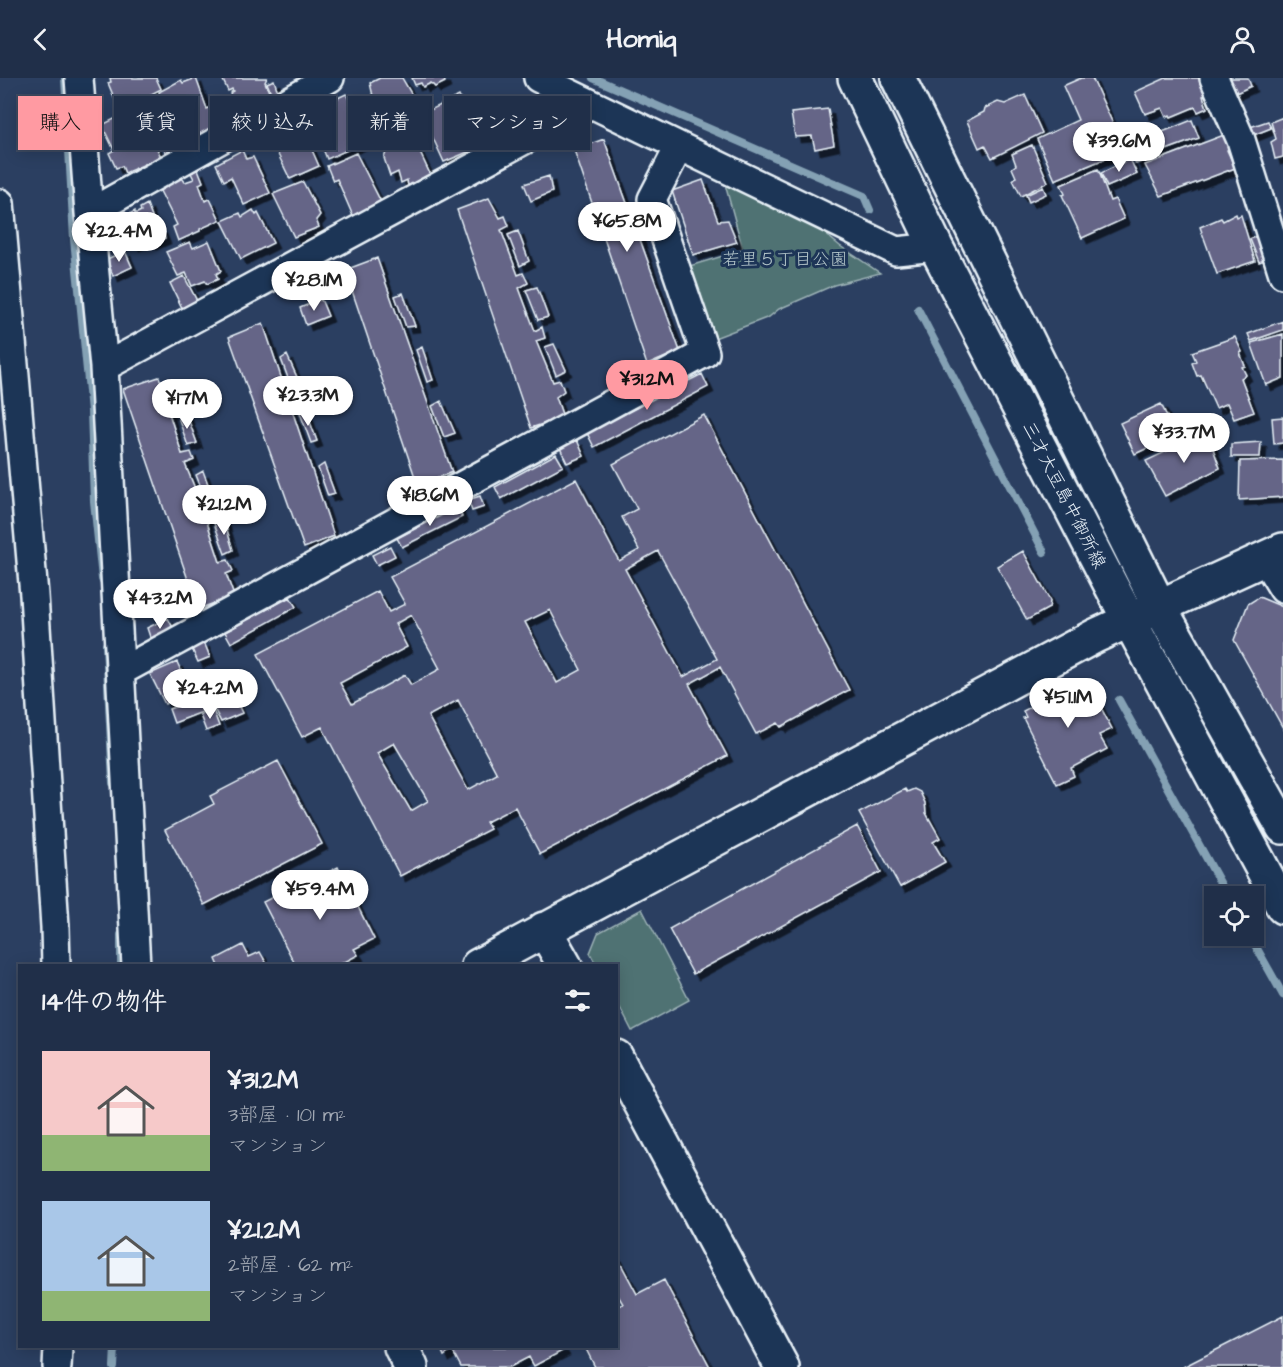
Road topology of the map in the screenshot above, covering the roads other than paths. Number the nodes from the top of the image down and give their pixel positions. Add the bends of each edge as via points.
1 (79, 78) edge
2 (330, 78) edge
3 (538, 78) edge
4 (855, 78) edge
5 (898, 78) edge
6 (1214, 78) edge
7 (591, 104) junction
8 (679, 147) junction
9 (0, 209) edge
10 (89, 213) junction
11 (936, 248) junction
12 (1283, 274) edge
13 (104, 368) junction
14 (1273, 554) edge
15 (1283, 589) edge
16 (1159, 606) junction
17 (1129, 620) junction
18 (120, 672) junction
19 (1283, 827) edge
20 (1283, 907) edge
21 (544, 929) junction
22 (56, 964) edge
23 (136, 964) edge
24 (482, 964) edge
25 (564, 964) edge
26 (618, 1061) edge
27 (58, 1348) edge
28 (402, 1348) edge
29 (57, 1367) edge
30 (411, 1367) edge
31 (782, 1367) edge

1 - 10 street
2 - 10 street
3 - 7 street
4 - 11 main road, 三才大豆島中御所線
5 - 16 main road, 三才大豆島中御所線
6 - 12 street via 1241,140
7 - 8 street
7 - 13 street
8 - 11 street via 896,251
8 - 18 street via 652,199 705,353
9 - 22 street via 34,595
10 - 13 street
11 - 17 main road, 三才大豆島中御所線
13 - 18 street
14 - 15 street
14 - 16 main road
16 - 17 main road
16 - 19 main road, 三才大豆島中御所線
17 - 20 main road, 三才大豆島中御所線
17 - 21 main road
18 - 23 street
21 - 24 main road
21 - 25 main road
26 - 31 main road
27 - 29 street
28 - 30 main road

